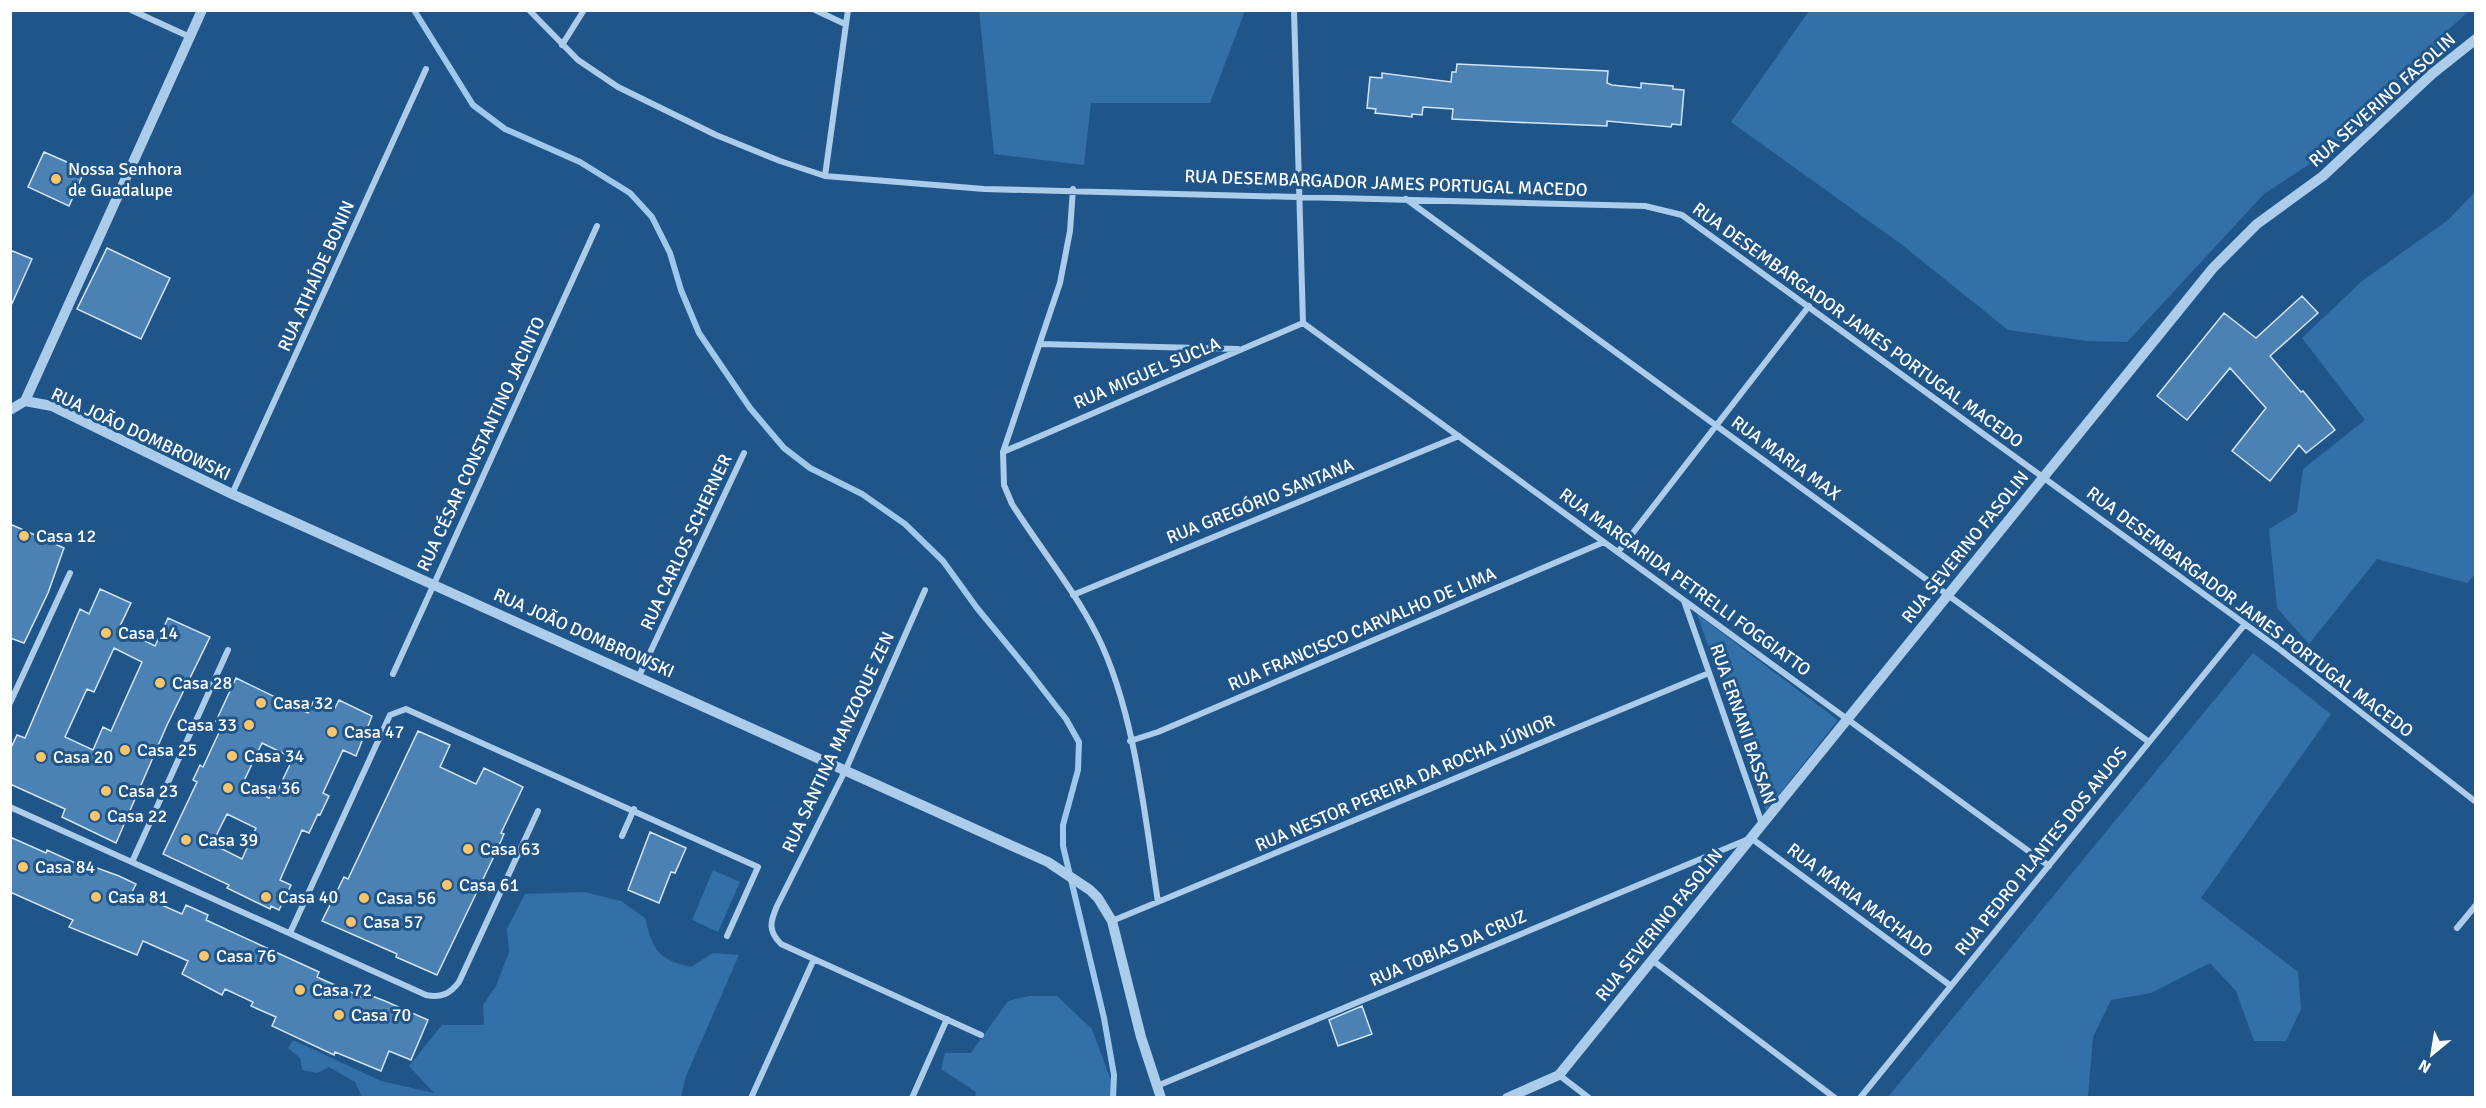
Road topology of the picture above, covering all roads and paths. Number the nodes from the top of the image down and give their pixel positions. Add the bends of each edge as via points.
1 (131, 10) edge
2 (202, 10) edge
3 (529, 10) edge
4 (584, 10) edge
5 (815, 10) edge
6 (848, 10) edge
7 (1294, 10) edge
8 (845, 24) junction
9 (190, 37) junction
10 (2475, 39) edge
11 (562, 45) junction
12 (426, 69) dead end
13 (825, 176) junction
14 (1073, 189) junction
15 (1300, 196) junction
16 (1406, 199) junction
17 (597, 226) dead end
18 (1809, 306) junction
19 (1304, 322) junction
20 (1040, 344) junction
21 (1242, 349) junction
22 (25, 401) junction
23 (10, 410) edge
24 (1716, 425) junction
25 (1459, 436) junction
26 (1003, 452) junction
27 (744, 453) dead end
28 (2044, 477) junction
29 (232, 494) junction
30 (1604, 542) junction
31 (1618, 552) junction
32 (70, 573) dead end
33 (434, 584) junction
34 (925, 590) dead end
35 (1073, 595) junction
36 (1948, 595) junction
37 (1684, 600) junction
38 (2245, 624) junction
39 (228, 650) dead end
40 (1709, 673) junction
41 (393, 675) dead end
42 (639, 676) junction
43 (10, 703) edge
44 (1847, 719) junction
45 (1130, 741) junction
46 (2149, 742) junction
47 (846, 769) junction
48 (2475, 802) edge
49 (10, 807) edge
50 (634, 809) junction
51 (537, 811) dead end
52 (1762, 824) junction
53 (622, 836) dead end
54 (1751, 838) junction
55 (132, 862) junction
56 (2049, 866) junction
57 (1158, 902) junction
58 (2475, 905) edge
59 (1112, 921) junction
60 (2457, 928) dead end
61 (290, 933) junction
62 (727, 936) dead end
63 (814, 959) junction
64 (1652, 960) junction
65 (1951, 986) junction
66 (947, 1019) junction
67 (981, 1035) dead end
68 (1559, 1075) junction
69 (1157, 1086) junction
70 (751, 1098) edge
71 (912, 1098) edge
72 (1161, 1098) edge
73 (1507, 1098) edge
74 (1589, 1098) edge
75 (1835, 1098) edge
76 (1860, 1098) edge

1 - 9 street
2 - 9 street
3 - 11 street, RUA DESEMBARGADOR JAMES PORTUGAL MACEDO
4 - 11 street
5 - 8 street
6 - 8 street
7 - 15 street
8 - 13 street
9 - 22 street
10 - 28 street, RUA SEVERINO FASOLIN via 2342,161 2283,202 2234,245
11 - 13 street, RUA DESEMBARGADOR JAMES PORTUGAL MACEDO via 593,72 670,113 780,161
12 - 29 street, RUA ATHAÍDE BONIN
13 - 14 street, RUA DESEMBARGADOR JAMES PORTUGAL MACEDO via 984,189
14 - 15 street, RUA DESEMBARGADOR JAMES PORTUGAL MACEDO
14 - 20 street via 1066,257
15 - 16 street, RUA DESEMBARGADOR JAMES PORTUGAL MACEDO
15 - 19 street
16 - 18 street, RUA DESEMBARGADOR JAMES PORTUGAL MACEDO via 1665,209 1699,225
16 - 24 street, RUA MARIA MAX
17 - 33 street, RUA CÉSAR CONSTANTINO JACINTO
18 - 24 street
18 - 28 street, RUA DESEMBARGADOR JAMES PORTUGAL MACEDO
19 - 21 street, RUA MIGUEL SUCLA
19 - 25 street, RUA MARGARIDA PETRELLI FOGGIATTO
20 - 21 street
20 - 26 street
21 - 26 street, RUA MIGUEL SUCLA
22 - 23 street
22 - 29 street, RUA JOÃO DOMBROWSKI via 52,406
24 - 31 street
24 - 36 street, RUA MARIA MAX
25 - 30 street, RUA MARGARIDA PETRELLI FOGGIATTO
25 - 35 street, RUA GREGÓRIO SANTANA
26 - 35 street via 1004,485 1012,504
27 - 42 street, RUA CARLOS SCHERNER
28 - 36 street, RUA SEVERINO FASOLIN
28 - 38 street, RUA DESEMBARGADOR JAMES PORTUGAL MACEDO
29 - 33 street, RUA JOÃO DOMBROWSKI
30 - 31 street, RUA MARGARIDA PETRELLI FOGGIATTO
30 - 45 street, RUA FRANCISCO CARVALHO DE LIMA
31 - 37 street, RUA MARGARIDA PETRELLI FOGGIATTO
32 - 43 street
33 - 41 street, RUA CÉSAR CONSTANTINO JACINTO
33 - 42 street, RUA JOÃO DOMBROWSKI
34 - 47 street, RUA SANTINA MANZOQUE ZEN
35 - 45 street via 1108,662
36 - 44 street, RUA SEVERINO FASOLIN
36 - 46 street, RUA MARIA MAX
37 - 40 street, RUA ERNANI BASSAN
37 - 44 street, RUA MARGARIDA PETRELLI FOGGIATTO
38 - 46 street, RUA PEDRO PLANTES DOS ANJOS
38 - 48 street, RUA DESEMBARGADOR JAMES PORTUGAL MACEDO
39 - 55 street
40 - 52 street, RUA ERNANI BASSAN
40 - 57 street, RUA NESTOR PEREIRA DA ROCHA JÚNIOR
42 - 47 street, RUA JOÃO DOMBROWSKI
44 - 52 street, RUA SEVERINO FASOLIN
44 - 56 street, RUA MARGARIDA PETRELLI FOGGIATTO
45 - 57 street
46 - 56 street, RUA PEDRO PLANTES DOS ANJOS
47 - 59 street, RUA JOÃO DOMBROWSKI via 1048,862 1083,884 1098,898
47 - 63 street, RUA SANTINA MANZOQUE ZEN via 777,906 770,928 781,944
49 - 55 street
50 - 53 street
50 - 61 street via 414,711 400,709 390,715
50 - 62 street via 758,867
51 - 61 street via 459,982 446,995 426,995
52 - 54 street, RUA SEVERINO FASOLIN
54 - 64 street, RUA SEVERINO FASOLIN
54 - 65 street, RUA MARIA MACHADO
54 - 69 street, RUA TOBIAS DA CRUZ
55 - 61 street
56 - 65 street, RUA PEDRO PLANTES DOS ANJOS
57 - 59 street, RUA NESTOR PEREIRA DA ROCHA JÚNIOR
58 - 60 street
59 - 69 street, RUA JOÃO DOMBROWSKI
63 - 66 street
63 - 70 street
64 - 68 street, RUA SEVERINO FASOLIN
64 - 75 street
65 - 76 street, RUA PEDRO PLANTES DOS ANJOS
66 - 67 street
66 - 71 street
68 - 73 street, RUA SEVERINO FASOLIN
68 - 74 street
69 - 72 street, RUA JOÃO DOMBROWSKI

